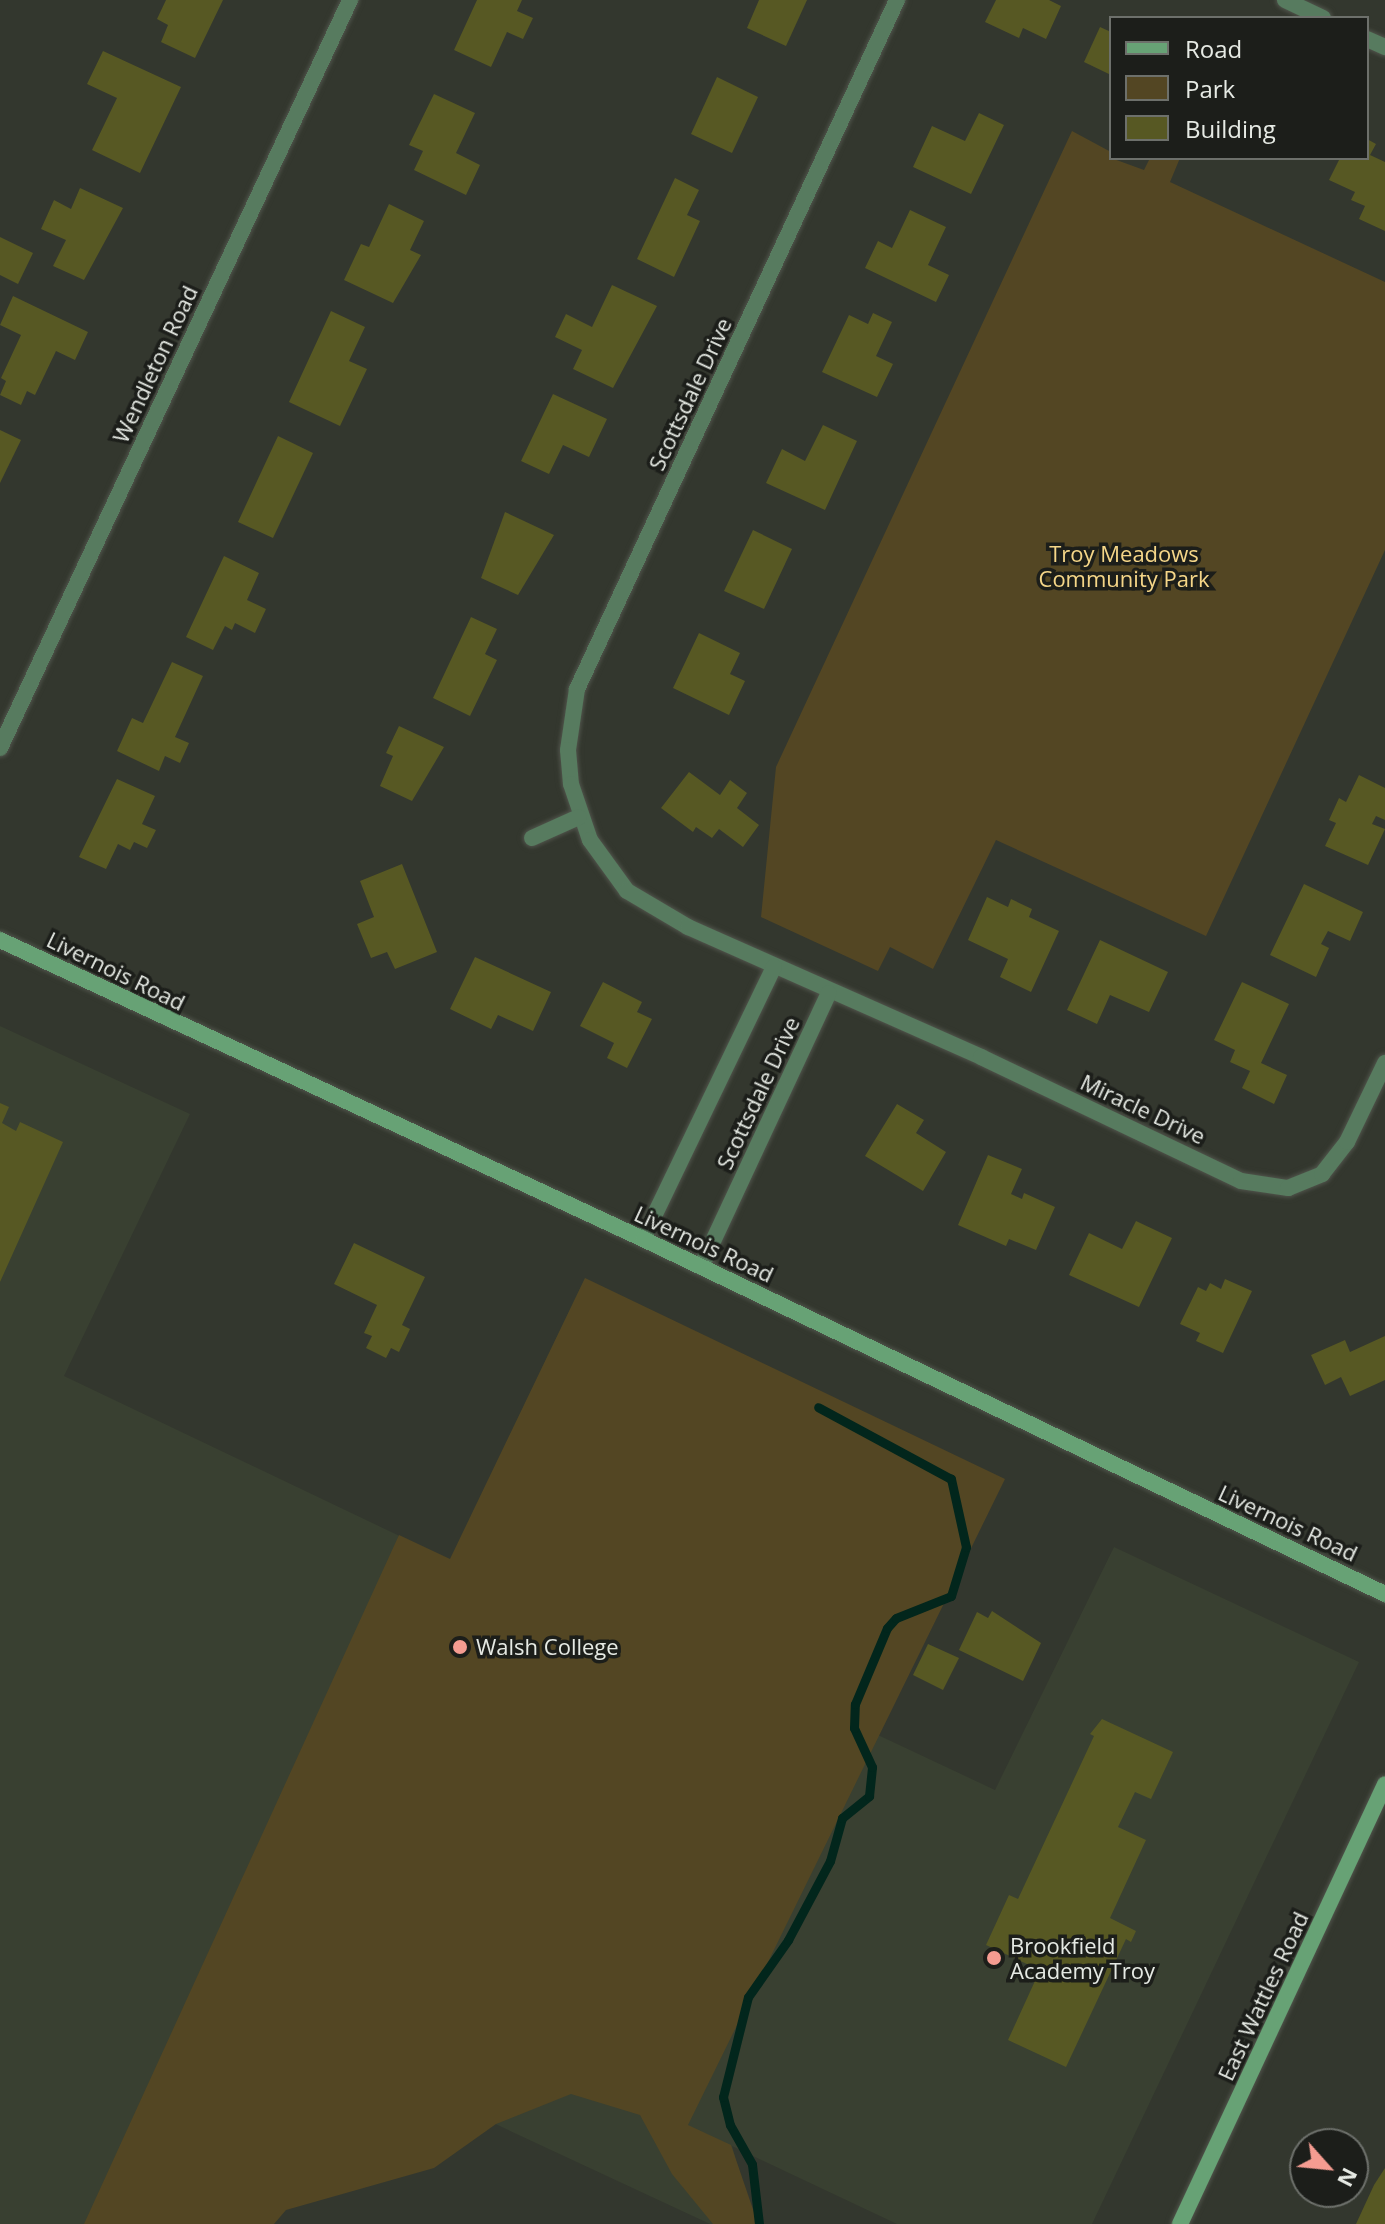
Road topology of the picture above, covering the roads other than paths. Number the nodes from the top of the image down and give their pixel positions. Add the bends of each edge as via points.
1 (350, 0) edge
2 (897, 0) edge
3 (1285, 0) edge
4 (1319, 16) edge
5 (0, 748) edge
6 (579, 817) junction
7 (532, 838) dead end
8 (0, 940) edge
9 (774, 967) junction
10 (829, 993) junction
11 (1385, 1063) edge
12 (643, 1239) junction
13 (701, 1267) junction
14 (1385, 1594) edge
15 (1385, 1785) edge
16 (1180, 2224) edge

1 - 5 street, Wendleton Road
2 - 6 street, Scottsdale Drive via 577,689 568,750
3 - 4 street
6 - 7 street
6 - 9 street, Scottsdale Drive via 605,866 627,891
8 - 12 main road, Livernois Road
9 - 10 street, Scottsdale Drive
9 - 12 street, Scottsdale Drive
10 - 11 street, Miracle Drive via 981,1057 1241,1181 1270,1188 1304,1185 1336,1160
10 - 13 street, Scottsdale Drive
12 - 13 main road, Livernois Road
13 - 14 main road, Livernois Road
15 - 16 main road, East Wattles Road

